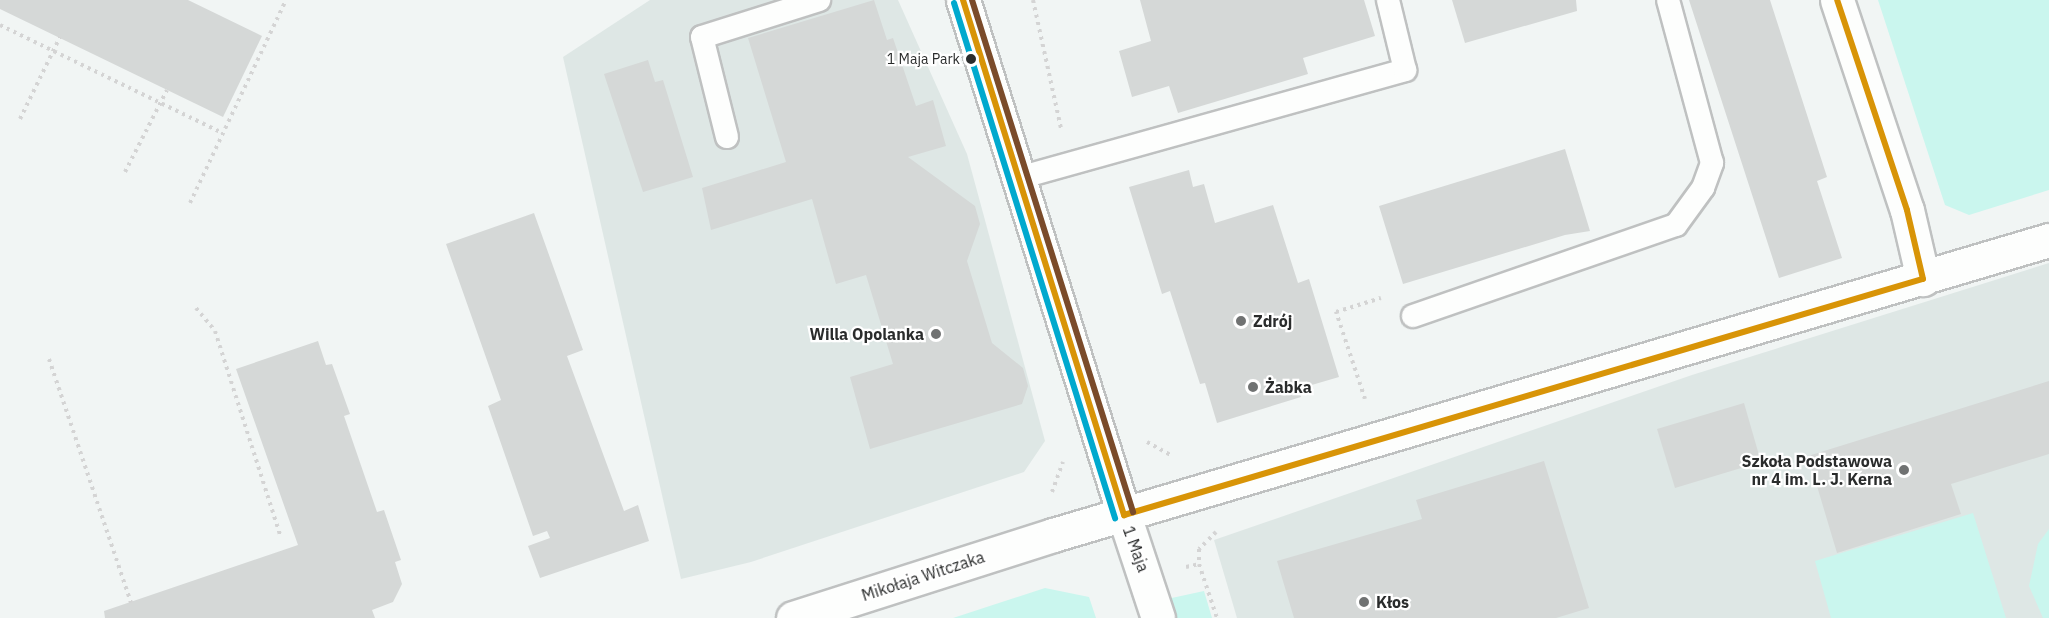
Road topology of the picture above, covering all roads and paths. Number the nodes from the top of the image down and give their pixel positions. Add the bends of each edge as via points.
1 (286, 0) edge
2 (819, 0) edge
3 (963, 0) edge
4 (1388, 0) edge
5 (1668, 0) edge
6 (1837, 0) edge
7 (0, 25) edge
8 (60, 37) dead end
9 (53, 51) junction
10 (167, 90) dead end
11 (161, 103) junction
12 (20, 119) dead end
13 (222, 133) junction
14 (727, 137) dead end
15 (125, 172) dead end
16 (1019, 178) junction
17 (189, 203) dead end
18 (2049, 240) edge
19 (1923, 279) junction
20 (1389, 296) dead end
21 (196, 308) dead end
22 (1413, 316) dead end
23 (49, 359) dead end
24 (1369, 409) dead end
25 (1143, 435) dead end
26 (1180, 460) dead end
27 (1124, 515) junction
28 (1218, 530) dead end
29 (280, 538) dead end
30 (131, 603) dead end
31 (793, 618) edge
32 (1158, 618) edge
33 (1217, 618) edge

1 - 13 path
2 - 14 lane via 702,37
3 - 16 street, 1 Maja
4 - 16 lane via 1405,70
5 - 22 lane via 1712,163 1703,188 1676,225
6 - 19 street via 1907,210
7 - 9 path
8 - 9 path
9 - 11 path
9 - 12 path
10 - 11 path
11 - 13 path
11 - 15 path
13 - 17 path
16 - 27 street, 1 Maja
18 - 19 street, Mikołaja Witczaka
19 - 27 street, Mikołaja Witczaka
20 - 24 path via 1336,312
21 - 29 path via 215,331
23 - 30 path
25 - 26 path via 1149,444
27 - 31 street, Mikołaja Witczaka
27 - 32 street, 1 Maja
28 - 33 path via 1199,549 1199,564

